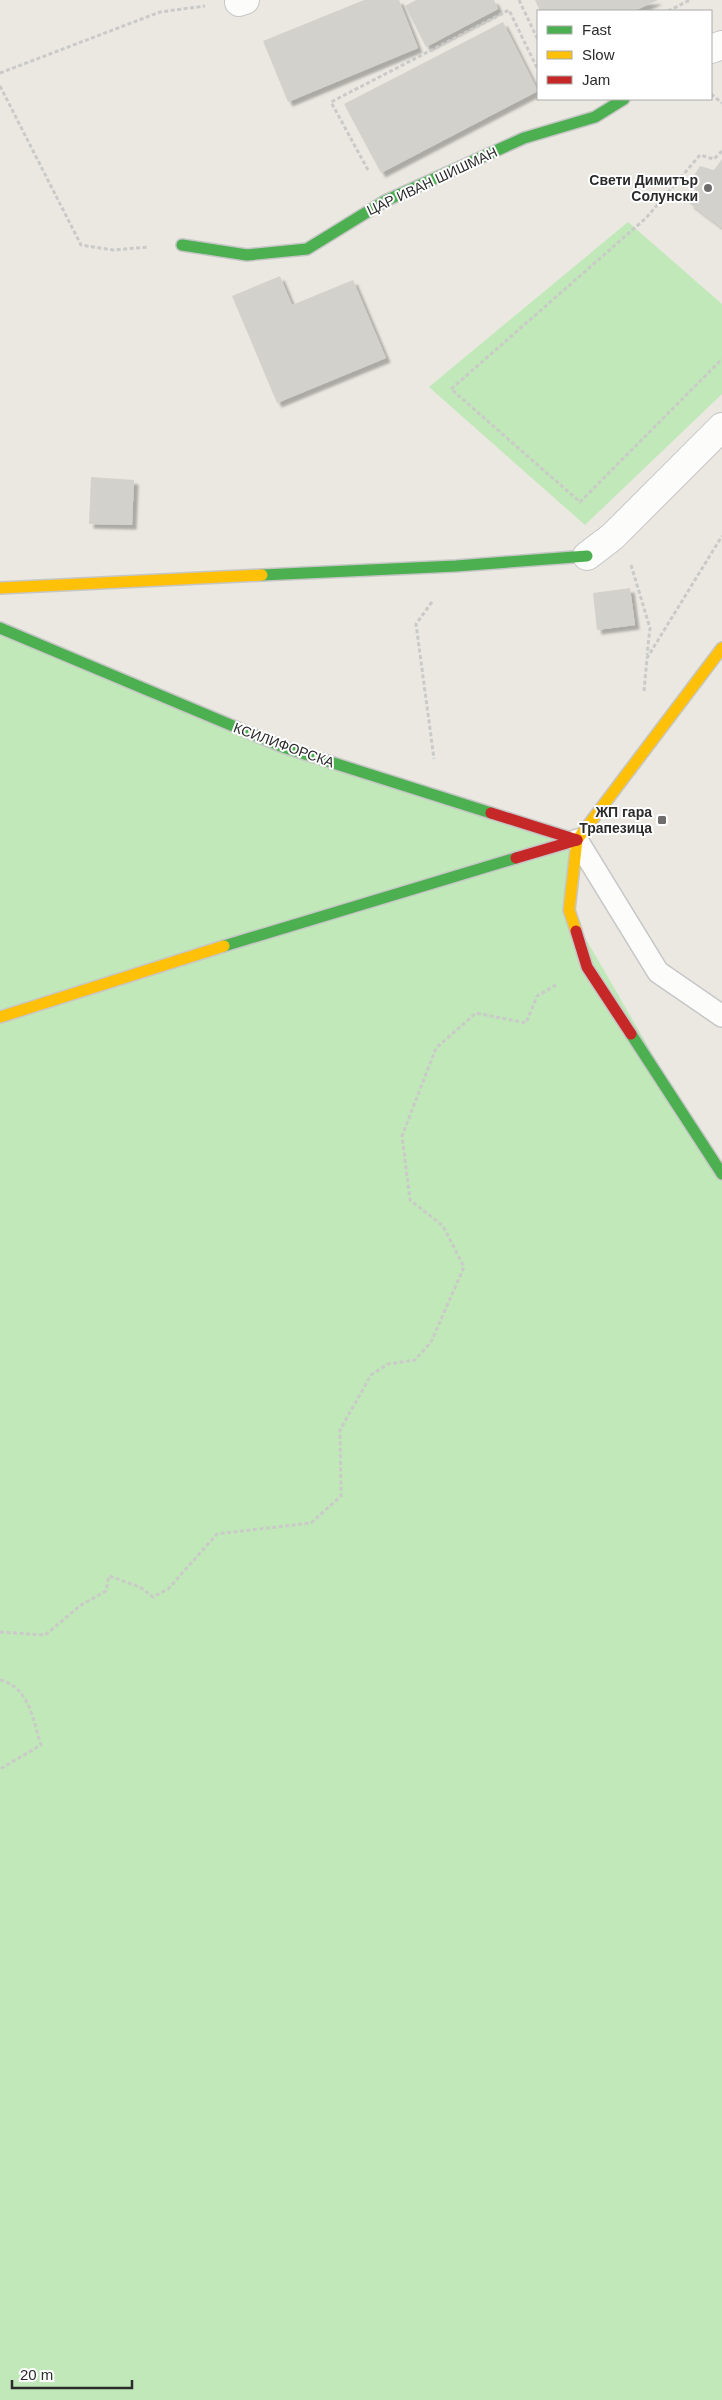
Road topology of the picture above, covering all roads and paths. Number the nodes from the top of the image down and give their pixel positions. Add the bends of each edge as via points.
1 (519, 0) edge
2 (690, 0) edge
3 (242, 1) edge
4 (670, 10) edge
5 (537, 38) edge
6 (537, 68) edge
7 (0, 73) edge
8 (0, 86) edge
9 (712, 95) edge
10 (622, 100) edge
11 (722, 103) edge
12 (722, 151) edge
13 (385, 201) junction
14 (182, 245) joint
15 (722, 359) edge
16 (722, 427) edge
17 (722, 536) edge
18 (587, 556) joint
19 (456, 566) junction
20 (0, 588) edge
21 (642, 597) dead end
22 (0, 628) edge
23 (722, 648) edge
24 (647, 658) junction
25 (643, 695) dead end
26 (440, 798) junction
27 (577, 840) junction
28 (587, 967) junction
29 (0, 1016) edge
30 (722, 1016) edge
31 (722, 1174) edge
32 (0, 1632) edge
33 (0, 1680) edge
34 (0, 1769) edge

1 - 5 path
2 - 4 path
3 - 7 path via 160,12
6 - 13 path via 509,10 331,102
8 - 14 path via 81,245 113,250
9 - 11 path
10 - 13 street, ЦАР ИВАН ШИШМАН via 594,117 524,138
12 - 15 path via 714,159 700,155 646,218 451,389 580,502
13 - 14 street, ЦАР ИВАН ШИШМАН via 307,249 247,255
16 - 18 street via 612,537
17 - 24 path
18 - 19 street
19 - 20 street
19 - 26 path via 416,624
21 - 24 path via 650,628
22 - 26 street, КСИЛИФОРСКА via 283,748
23 - 27 street
24 - 25 path
26 - 27 street, КСИЛИФОРСКА
27 - 28 street via 569,910
27 - 29 street
27 - 30 lane via 658,972
28 - 31 street
28 - 32 path via 537,996 526,1024 476,1013 436,1048 402,1136 410,1200 443,1226 464,1267 432,1342 416,1360 388,1364 371,1375 340,1430 341,1496 311,1523 217,1534 168,1589 153,1598 140,1587 109,1576 106,1591 81,1605 45,1635
33 - 34 path via 13,1684 24,1695 41,1745

